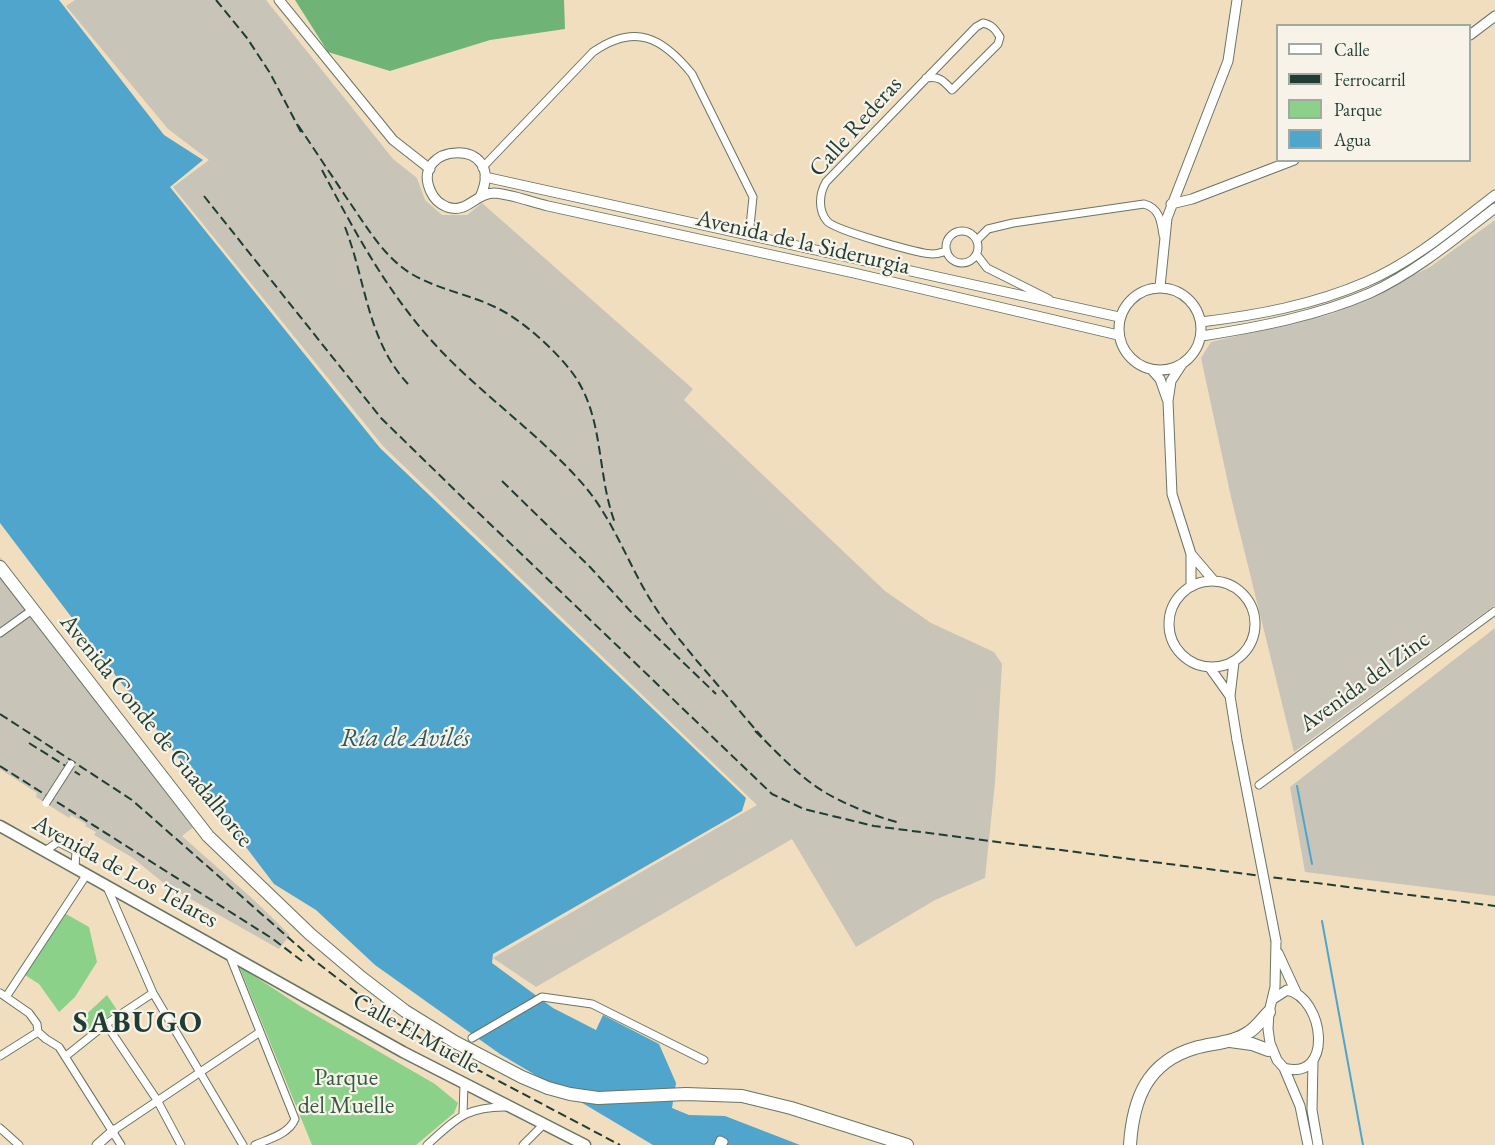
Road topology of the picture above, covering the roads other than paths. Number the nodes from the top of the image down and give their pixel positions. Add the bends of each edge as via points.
1 (279, 0) edge
2 (1238, 0) edge
3 (1495, 16) edge
4 (1471, 34) edge
5 (926, 78) junction
6 (1289, 162) edge
7 (430, 169) junction
8 (484, 172) junction
9 (1495, 195) edge
10 (480, 197) junction
11 (1171, 204) junction
12 (1495, 208) edge
13 (749, 236) junction
14 (977, 240) junction
15 (1164, 248) junction
16 (947, 251) junction
17 (977, 255) junction
18 (1160, 287) junction
19 (1056, 304) junction
20 (1119, 317) junction
21 (1201, 322) junction
22 (1118, 335) junction
23 (1202, 336) junction
24 (1182, 364) junction
25 (1151, 369) junction
26 (1168, 401) junction
27 (1191, 554) junction
28 (0, 567) edge
29 (1214, 581) junction
30 (1191, 586) junction
31 (32, 610) junction
32 (1495, 610) edge
33 (0, 633) edge
34 (1234, 662) junction
35 (1210, 668) junction
36 (1230, 696) junction
37 (71, 764) dead end
38 (1259, 785) dead end
39 (46, 803) dead end
40 (0, 826) edge
41 (87, 874) junction
42 (106, 885) junction
43 (1277, 951) junction
44 (229, 954) junction
45 (1296, 992) junction
46 (153, 993) junction
47 (3, 995) edge
48 (1273, 999) junction
49 (1269, 1012) junction
50 (106, 1023) junction
51 (38, 1032) junction
52 (260, 1032) junction
53 (472, 1038) dead end
54 (1228, 1041) junction
55 (1268, 1050) dead end
56 (0, 1056) edge
57 (66, 1056) junction
58 (704, 1060) dead end
59 (1313, 1062) junction
60 (1284, 1068) junction
61 (200, 1071) junction
62 (464, 1085) junction
63 (157, 1100) junction
64 (511, 1107) junction
65 (463, 1114) junction
66 (544, 1124) junction
67 (0, 1128) edge
68 (114, 1131) junction
69 (19, 1145) edge
70 (97, 1145) edge
71 (121, 1145) edge
72 (181, 1145) edge
73 (243, 1145) edge
74 (255, 1145) edge
75 (427, 1145) edge
76 (523, 1145) edge
77 (585, 1145) edge
78 (907, 1145) edge
79 (1130, 1145) edge
80 (1308, 1145) edge
81 (1318, 1145) edge

1 - 7 main road via 393,140
2 - 11 main road via 1228,61
3 - 4 main road
5 - 5 street, Calle Rederas via 942,79 952,90 998,44 996,30 983,23 976,27
5 - 16 street, Calle Rederas via 826,182 820,209 828,222 844,231 932,254
6 - 11 main road
7 - 8 main road via 436,160 456,151 476,159
7 - 10 main road via 429,189 442,205 463,208
8 - 10 main road
8 - 13 main road, Avenida de la Siderurgia
8 - 13 street via 593,52 619,38 648,37 678,56 692,74 753,196
9 - 21 main road via 1419,252 1366,282 1285,309
10 - 22 main road, Avenida de la Siderurgia via 492,193 509,196
11 - 15 main road
12 - 23 main road via 1425,260 1372,292 1288,320
13 - 19 main road, Avenida de la Siderurgia
14 - 15 street via 988,229 1013,223 1144,204 1158,213
14 - 16 street via 972,234 957,232 950,237
14 - 17 street
15 - 18 main road
16 - 17 street via 951,258 964,263
17 - 19 street via 987,268
18 - 20 main road via 1134,297
18 - 21 main road via 1172,289 1191,301
19 - 20 main road, Avenida de la Siderurgia
20 - 22 main road
21 - 23 main road
22 - 25 main road via 1125,352
23 - 24 main road via 1194,353
24 - 25 main road via 1165,370
24 - 26 main road via 1171,381
25 - 26 main road
26 - 27 main road via 1172,494
27 - 29 main road
27 - 30 main road
28 - 31 highway, Avenida Conde de Guadalhorce
29 - 30 main road
29 - 34 main road via 1239,590 1254,613 1254,634 1248,648
30 - 35 main road via 1175,601 1170,612 1170,637 1184,657
31 - 33 street
31 - 78 highway, Avenida Conde de Guadalhorce via 208,836 233,862 362,978 455,1042 522,1077 570,1094 598,1098 733,1096 768,1102
32 - 38 street, Avenida del Zinc
34 - 35 main road
34 - 36 main road
35 - 36 main road
36 - 43 main road, bridge
37 - 39 street, bridge
40 - 41 main road, Avenida de Los Telares
41 - 42 main road, Avenida de Los Telares
41 - 47 street
42 - 44 main road, Avenida de Los Telares
42 - 46 street
43 - 45 main road
43 - 48 main road
44 - 52 street
44 - 62 main road, Calle El Muelle
45 - 48 main road via 1287,990
45 - 59 main road via 1318,1026
46 - 50 street
46 - 61 street
47 - 51 street via 29,1013
48 - 49 main road
49 - 54 highway via 1250,1032
49 - 60 main road via 1270,1043
50 - 57 street
50 - 63 street
51 - 56 street
51 - 57 street
52 - 61 street
52 - 74 street via 295,1119 292,1127
53 - 58 street via 542,997 592,1004
54 - 55 highway
54 - 79 highway via 1170,1058 1153,1073 1135,1108
57 - 68 street
59 - 60 main road via 1298,1070
59 - 81 main road via 1312,1110
60 - 80 main road via 1300,1106
61 - 63 street
61 - 73 street
62 - 64 main road, Calle El Muelle
62 - 65 street
63 - 68 street
63 - 72 street
64 - 65 street via 487,1106
64 - 66 main road, Calle El Muelle
65 - 75 street
66 - 76 street
66 - 77 main road, Calle El Muelle
67 - 69 street
68 - 70 main road
68 - 71 street

